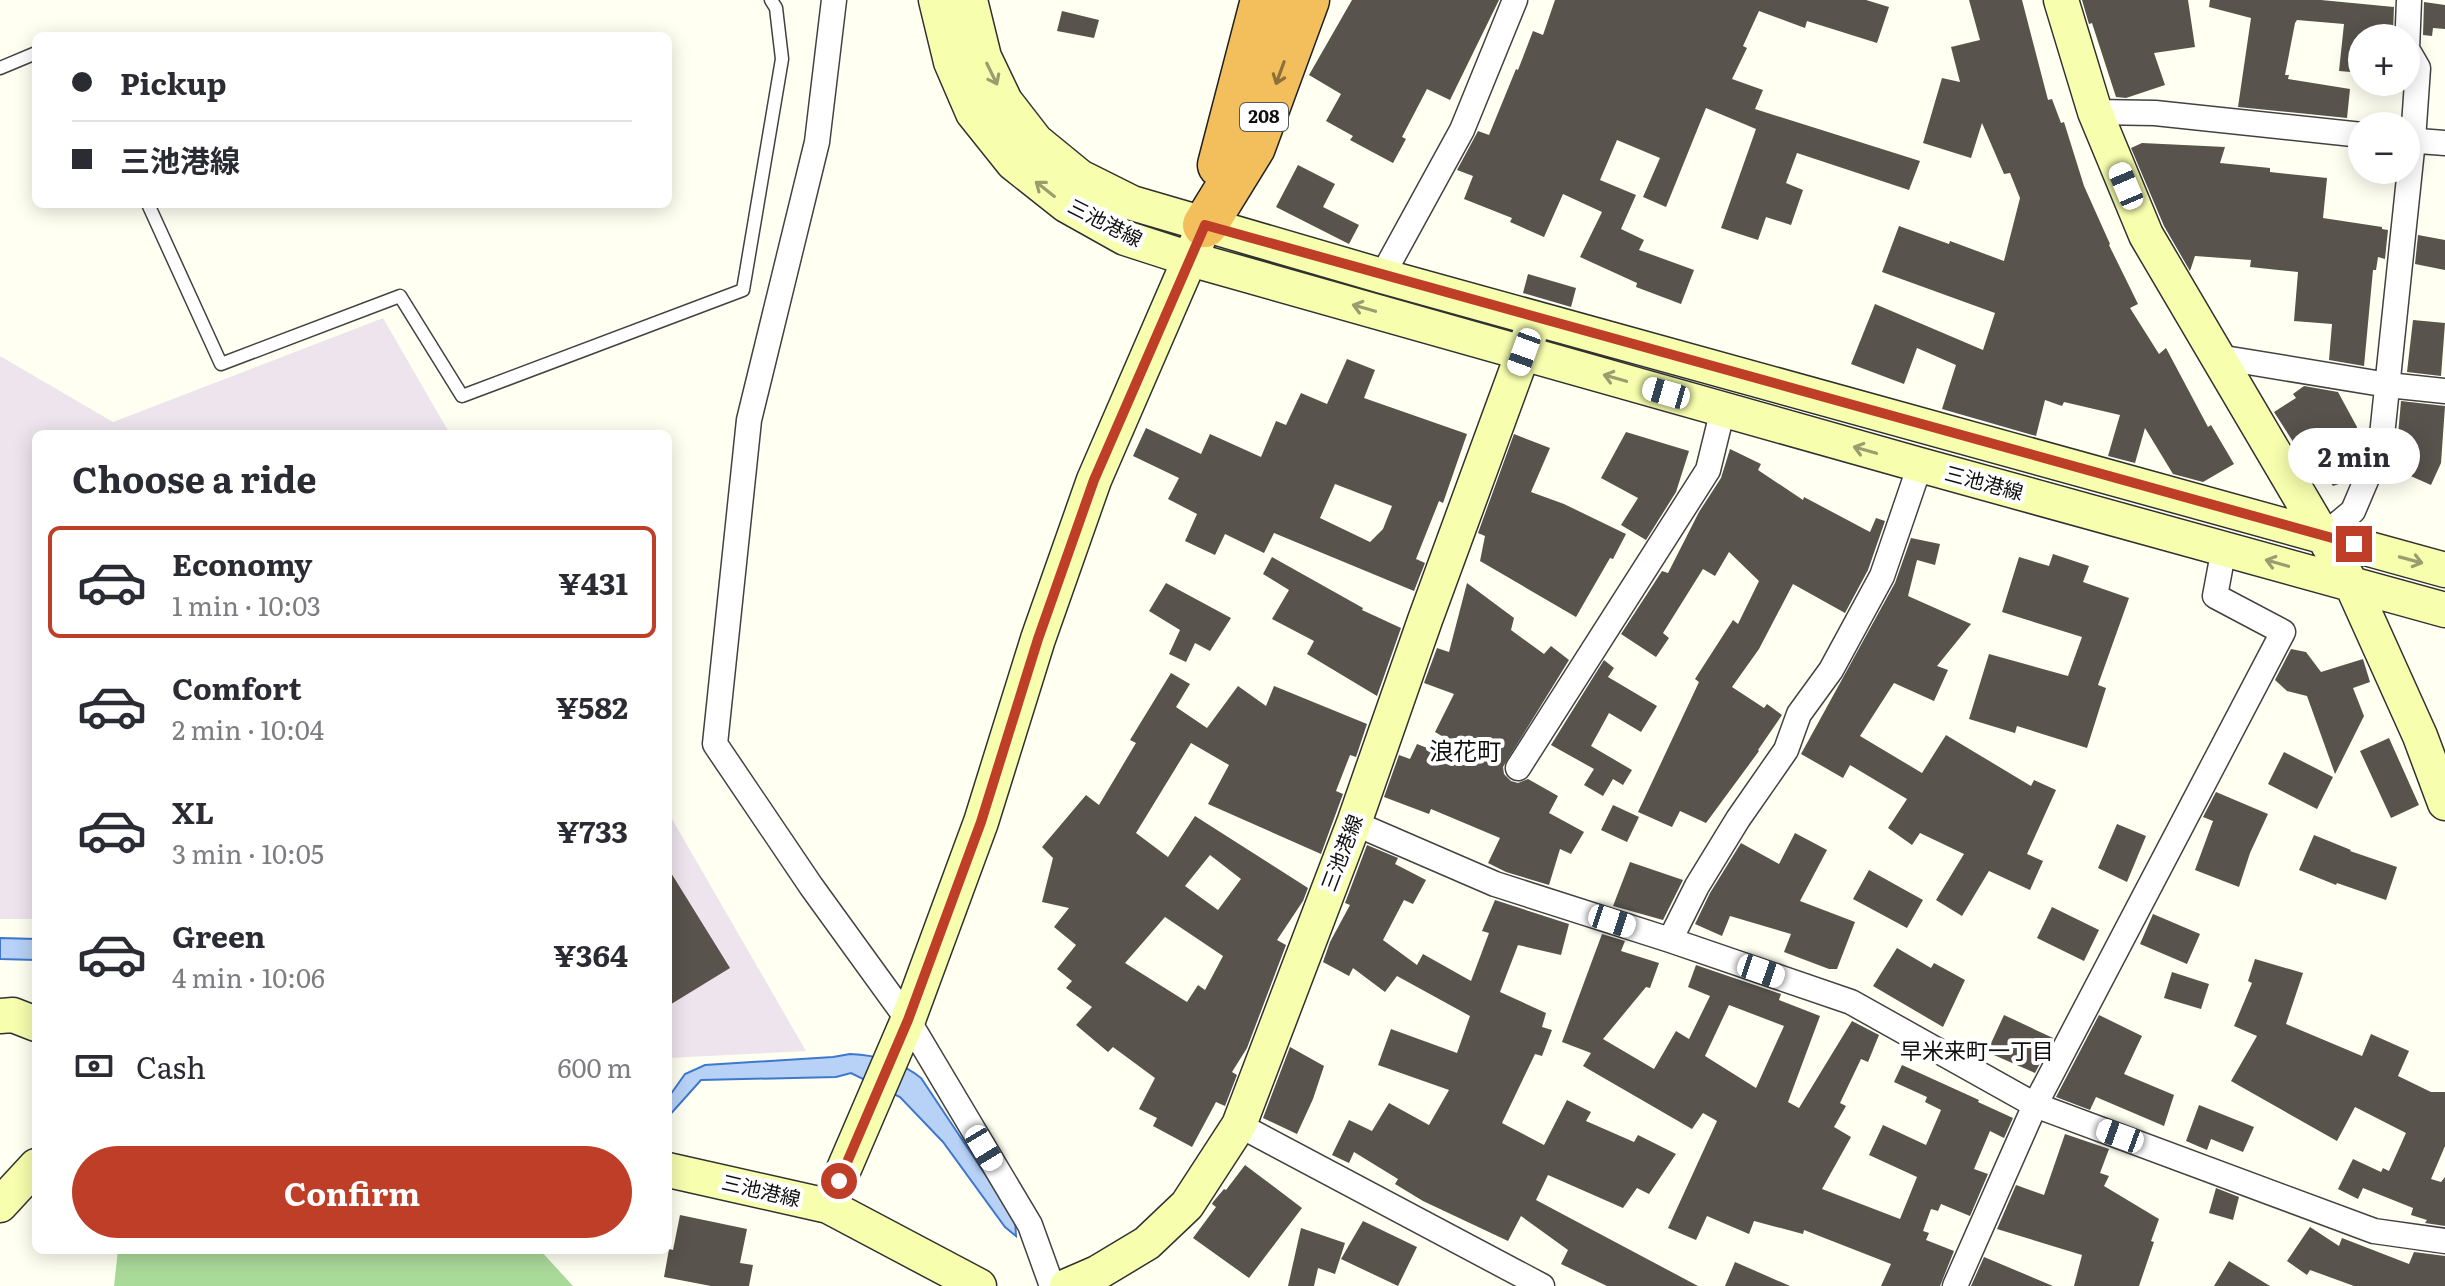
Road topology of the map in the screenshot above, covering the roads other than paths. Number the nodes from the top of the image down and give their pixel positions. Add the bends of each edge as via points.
1 (771, 0) edge
2 (834, 0) edge
3 (936, 0) edge
4 (970, 0) edge
5 (1263, 0) edge
6 (1307, 0) edge
7 (1515, 0) edge
8 (2061, 0) edge
9 (2409, 0) edge
10 (32, 55) edge
11 (0, 68) edge
12 (2095, 112) junction
13 (2413, 112) edge
14 (2348, 134) edge
15 (2420, 141) edge
16 (2445, 143) edge
17 (2406, 184) edge
18 (150, 208) edge
19 (1197, 242) junction
20 (1382, 276) junction
21 (1536, 318) junction
22 (1524, 352) junction
23 (2218, 357) junction
24 (2388, 385) junction
25 (2445, 391) edge
26 (1723, 409) junction
27 (1920, 465) junction
28 (2323, 536) junction
29 (2224, 548) junction
30 (2445, 570) edge
31 (2352, 585) junction
32 (2445, 610) edge
33 (1518, 768) dead end
34 (2445, 803) edge
35 (1354, 823) junction
36 (1670, 940) junction
37 (0, 1016) edge
38 (908, 1020) junction
39 (32, 1022) edge
40 (2035, 1105) junction
41 (1239, 1125) junction
42 (32, 1170) edge
43 (672, 1171) edge
44 (0, 1205) edge
45 (828, 1206) junction
46 (2445, 1241) edge
47 (979, 1286) edge
48 (1052, 1286) edge
49 (1067, 1286) edge
50 (1542, 1286) edge
51 (1955, 1286) edge

1 - 18 lane via 782,59 743,290 462,396 400,296 221,364
2 - 38 street via 817,142 749,420 715,744
19 -> 3 main road, 三池港線 via 1125,238 1066,205 1013,163 973,113 951,62
4 -> 19 main road, 三池港線 via 989,68 1005,101 1036,141 1080,177
5 - 19 highway, 208
6 -> 19 highway, 208 via 1253,147
7 - 20 street via 1462,130
8 - 12 main road
9 - 13 street via 2407,49 2418,68
10 - 11 lane
12 - 14 street via 2155,113
12 - 23 main road via 2146,235
15 - 16 street
17 - 24 street
19 - 20 main road, 三池港線
22 -> 19 main road, 三池港線
19 - 38 main road via 1094,480 981,822
20 - 21 main road, 三池港線
21 - 22 main road, 三池港線
21 - 28 main road, 三池港線
26 -> 22 main road, 三池港線
22 - 35 main road, 三池港線
23 - 24 street
23 - 28 main road
24 - 25 street
24 - 28 street via 2376,458 2353,511
27 -> 26 main road, 三池港線
26 - 33 street via 1708,470
27 - 29 main road, 三池港線
27 - 36 street via 1882,576 1831,670 1799,714 1786,750 1697,886
28 -> 30 main road, 三池港線
28 - 31 main road
31 -> 29 main road, 三池港線
29 - 40 street via 2215,596 2283,632
31 - 32 main road, 三池港線
31 - 34 main road
35 - 36 street via 1495,884
35 - 41 main road, 三池港線
36 - 40 street via 1851,1002
37 - 39 main road
38 - 45 main road
38 - 48 street via 1030,1225
40 - 46 street via 2374,1231
40 - 51 street
41 - 49 main road, 三池港線 via 1187,1205 1147,1243
41 - 50 street
42 - 44 main road
43 - 45 main road, 三池港線
45 - 47 main road, 三池港線

